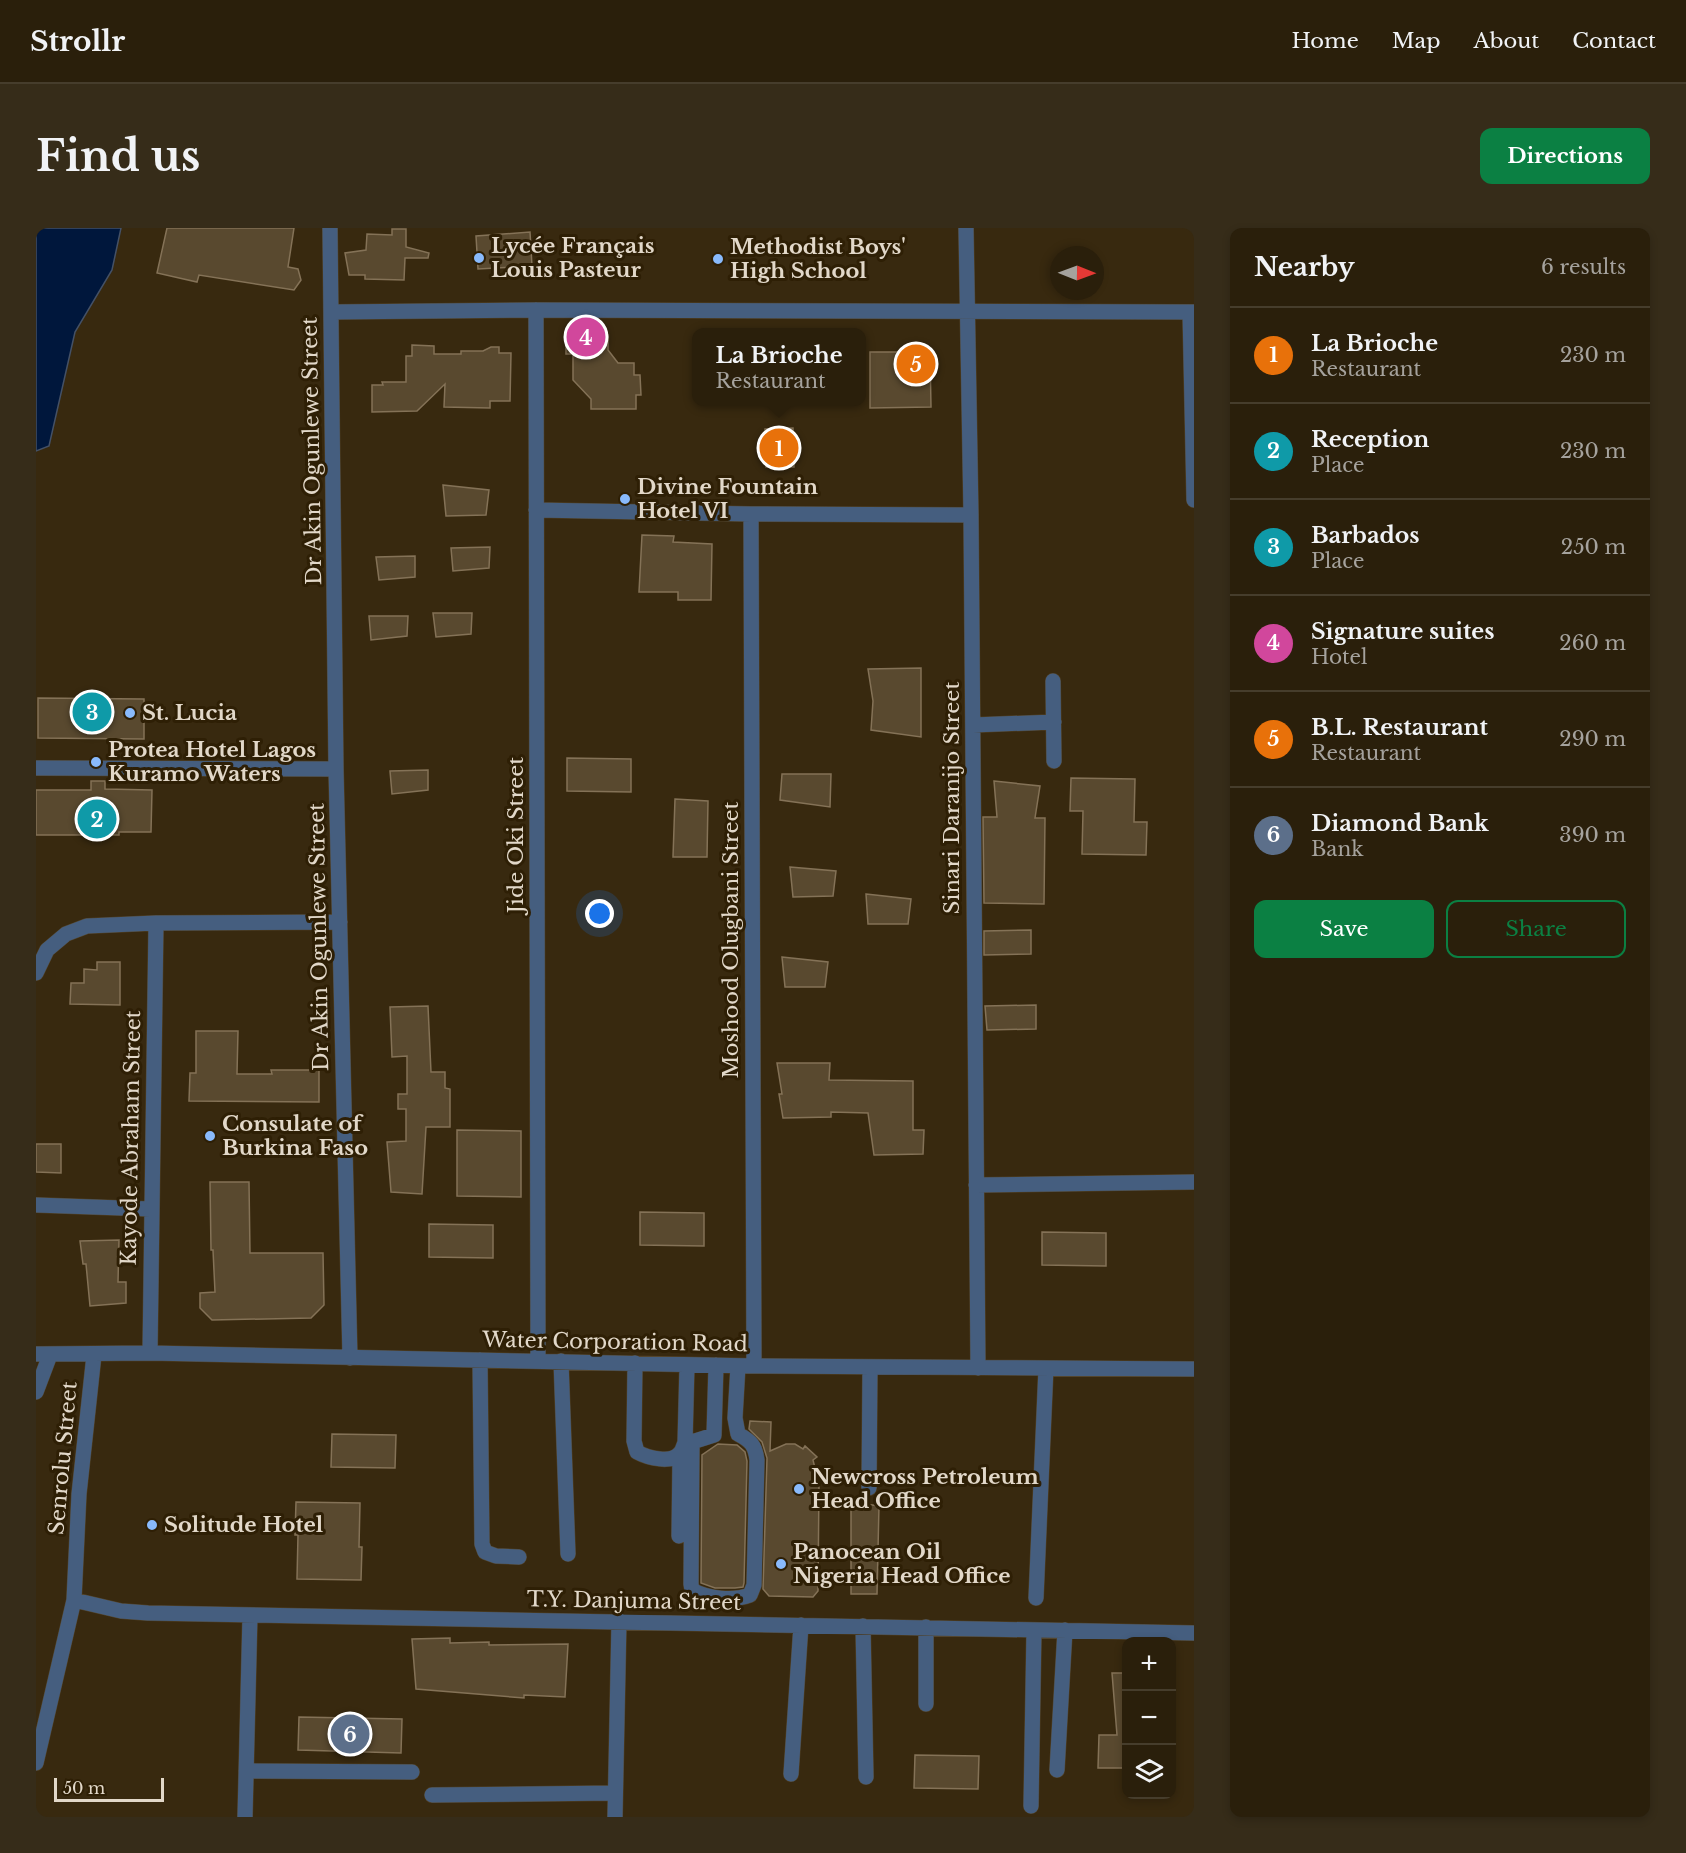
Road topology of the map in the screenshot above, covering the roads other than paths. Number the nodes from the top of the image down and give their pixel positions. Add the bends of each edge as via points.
1 (330, 228) edge
2 (966, 228) edge
3 (536, 310) junction
4 (332, 312) junction
5 (969, 312) junction
6 (1192, 312) edge
7 (1194, 500) edge
8 (536, 510) junction
9 (751, 514) junction
10 (971, 515) junction
11 (1053, 681) dead end
12 (1054, 722) junction
13 (973, 725) junction
14 (1054, 761) dead end
15 (36, 768) edge
16 (336, 769) junction
17 (340, 922) junction
18 (156, 923) junction
19 (36, 973) edge
20 (1194, 1182) edge
21 (976, 1185) junction
22 (36, 1205) edge
23 (150, 1209) junction
24 (150, 1353) junction
25 (43, 1354) edge
26 (94, 1355) junction
27 (350, 1358) junction
28 (480, 1360) junction
29 (538, 1360) junction
30 (561, 1361) junction
31 (635, 1363) junction
32 (687, 1365) junction
33 (716, 1365) junction
34 (738, 1366) junction
35 (754, 1366) junction
36 (870, 1367) junction
37 (978, 1368) junction
38 (1046, 1368) junction
39 (1194, 1369) edge
40 (36, 1392) edge
41 (738, 1434) junction
42 (714, 1435) junction
43 (680, 1454) junction
44 (869, 1488) dead end
45 (678, 1536) dead end
46 (568, 1554) dead end
47 (519, 1557) dead end
48 (1036, 1598) dead end
49 (74, 1600) junction
50 (250, 1615) junction
51 (619, 1621) junction
52 (801, 1625) junction
53 (863, 1626) junction
54 (926, 1628) junction
55 (1034, 1630) junction
56 (1065, 1630) junction
57 (1194, 1633) edge
58 (926, 1704) dead end
59 (36, 1763) edge
60 (1057, 1770) dead end
61 (246, 1771) junction
62 (412, 1772) dead end
63 (791, 1774) dead end
64 (866, 1777) dead end
65 (615, 1793) junction
66 (432, 1795) dead end
67 (1031, 1806) dead end
68 (245, 1817) edge
69 (615, 1817) edge

1 - 4 street, Dr Akin Ogunlewe Street
2 - 5 street, Sinari Daranijo Street
3 - 4 street
3 - 5 street
3 - 8 street, Jide Oki Street
4 - 16 street, Dr Akin Ogunlewe Street
5 - 6 street
5 - 10 street, Sinari Daranijo Street
6 - 7 street
8 - 9 street
8 - 29 street, Jide Oki Street
9 - 10 street
9 - 35 street, Moshood Olugbani Street
10 - 13 street, Sinari Daranijo Street
11 - 12 street
12 - 13 street
12 - 14 street
13 - 21 street, Sinari Daranijo Street
15 - 16 street
16 - 17 street, Dr Akin Ogunlewe Street
17 - 18 street
17 - 27 street, Dr Akin Ogunlewe Street
18 - 19 street via 87,926 66,934 47,950
18 - 23 street, Kayode Abraham Street
20 - 21 street
21 - 37 street, Sinari Daranijo Street
22 - 23 street
23 - 24 street, Kayode Abraham Street
24 - 26 street, Water Corporation Road
24 - 27 street, Water Corporation Road
25 - 26 street, Water Corporation Road
25 - 40 street
26 - 49 street, Senrolu Street via 79,1494
27 - 28 street, Water Corporation Road
28 - 29 street, Water Corporation Road
28 - 47 street via 482,1544 485,1552 496,1557
29 - 30 street, Water Corporation Road
30 - 31 street, Water Corporation Road
30 - 46 street
31 - 32 street, Water Corporation Road
31 - 43 street via 637,1452 646,1457 672,1458
32 - 33 street, Water Corporation Road
32 - 43 street via 685,1443
33 - 34 street, Water Corporation Road
33 - 42 street
34 - 35 street, Water Corporation Road
34 - 41 street
35 - 36 street, Water Corporation Road
36 - 37 street, Water Corporation Road
36 - 44 street
37 - 38 street, Water Corporation Road
38 - 39 street, Water Corporation Road
38 - 48 street
41 - 42 street
41 - 42 street via 755,1446 756,1460 754,1585 750,1595 742,1598 703,1596 692,1590 692,1442
43 - 45 street
49 - 50 street, T.Y. Danjuma Street via 121,1611
49 - 59 street, Senrolu Street
50 - 51 street, T.Y. Danjuma Street
50 - 61 street
51 - 52 street, T.Y. Danjuma Street
51 - 65 street
52 - 53 street, T.Y. Danjuma Street
52 - 63 street
53 - 54 street, T.Y. Danjuma Street
53 - 64 street
54 - 55 street, T.Y. Danjuma Street
54 - 58 street
55 - 56 street, T.Y. Danjuma Street
55 - 67 street
56 - 57 street, T.Y. Danjuma Street
56 - 60 street
61 - 62 street
61 - 68 street
65 - 66 street
65 - 69 street

